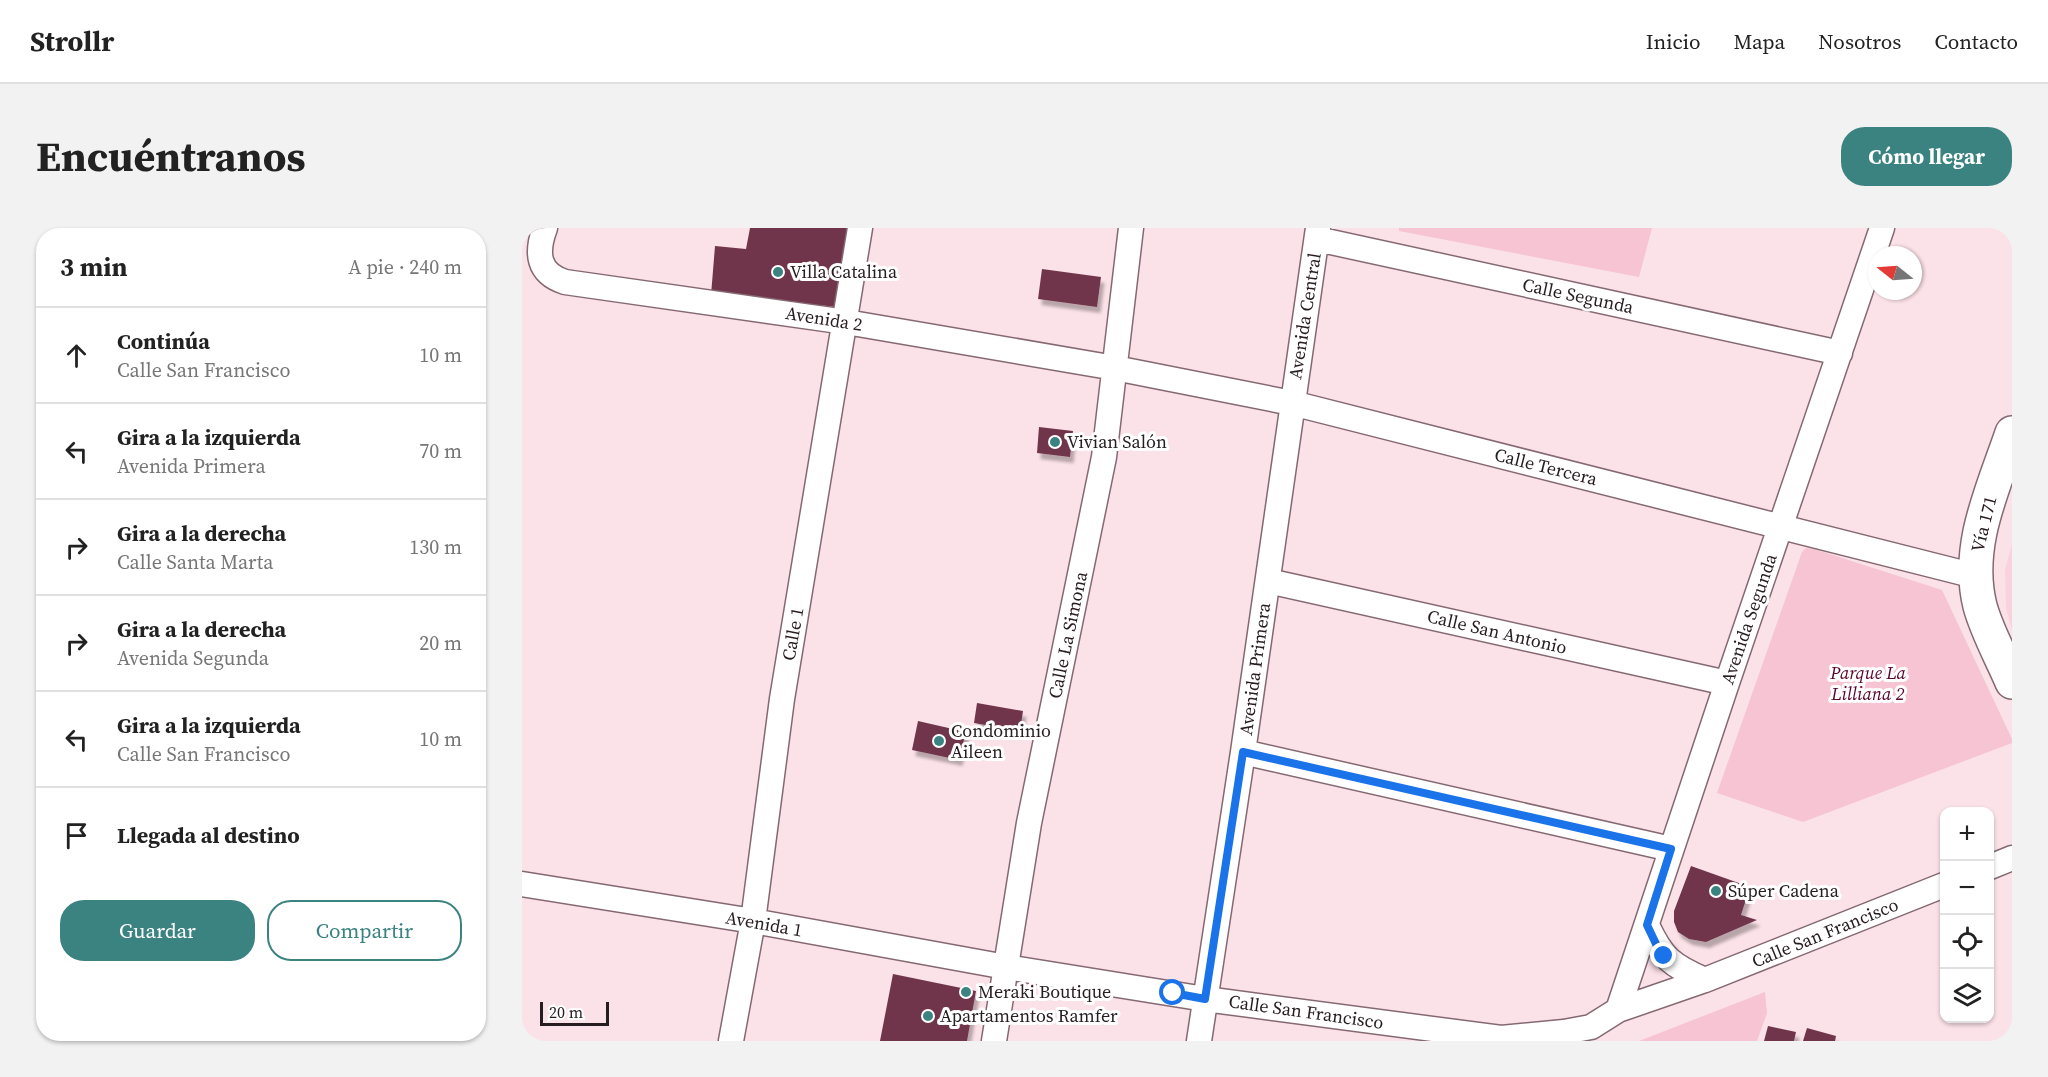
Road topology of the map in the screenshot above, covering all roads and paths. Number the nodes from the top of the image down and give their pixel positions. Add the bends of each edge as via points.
1 (545, 228) edge
2 (860, 228) edge
3 (1131, 228) edge
4 (1882, 228) edge
5 (1317, 234) edge
6 (846, 322) junction
7 (1840, 353) junction
8 (1115, 368) junction
9 (1292, 403) junction
10 (2012, 434) edge
11 (1781, 526) junction
12 (1974, 576) junction
13 (1268, 581) junction
14 (2012, 682) edge
15 (1727, 683) junction
16 (1243, 752) junction
17 (1671, 849) junction
18 (2012, 858) edge
19 (1994, 865) edge
20 (522, 884) edge
21 (1940, 887) edge
22 (753, 921) junction
23 (1647, 925) junction
24 (1006, 967) junction
25 (1704, 981) junction
26 (1205, 999) junction
27 (1618, 1010) junction
28 (1373, 1031) edge
29 (731, 1041) edge
30 (994, 1041) edge
31 (1199, 1041) edge

1 - 6 street, Avenida 2 via 540,243 541,261 550,274 565,282
2 - 6 street, Calle 1
3 - 8 street, Calle La Simona
4 - 7 street, Avenida Segunda
5 - 7 street, Calle Segunda
5 - 9 street, Avenida Central
6 - 8 street, Avenida 2
6 - 22 street, Calle 1 via 782,699
7 - 11 street, Avenida Segunda
8 - 9 street, Calle Tercera
8 - 24 street, Calle La Simona via 1104,458 1029,823
9 - 11 street, Calle Tercera
9 - 13 street, Avenida Primera
10 - 12 main road, Vía 171 via 1982,523
11 - 12 street, Calle Tercera
11 - 15 street, Avenida Segunda
12 - 14 main road, Vía 171 via 1981,608
13 - 15 street, Calle San Antonio
13 - 16 street, Avenida Primera
15 - 17 street, Avenida Segunda
16 - 17 street
16 - 26 street, Avenida Primera
17 - 23 street, Avenida Segunda
18 - 19 street
20 - 22 street, Avenida 1
21 - 25 street, Calle San Francisco
22 - 24 street, Avenida 1
22 - 29 street, Calle 1
23 - 25 street via 1664,956
23 - 27 street, Avenida Segunda
24 - 26 street, Calle San Francisco
24 - 30 street, Calle La Simona
25 - 27 street, Calle San Francisco
26 - 28 street, Calle San Francisco
26 - 31 street, Avenida Primera
27 - 28 street, Calle San Francisco via 1591,1027 1501,1038

